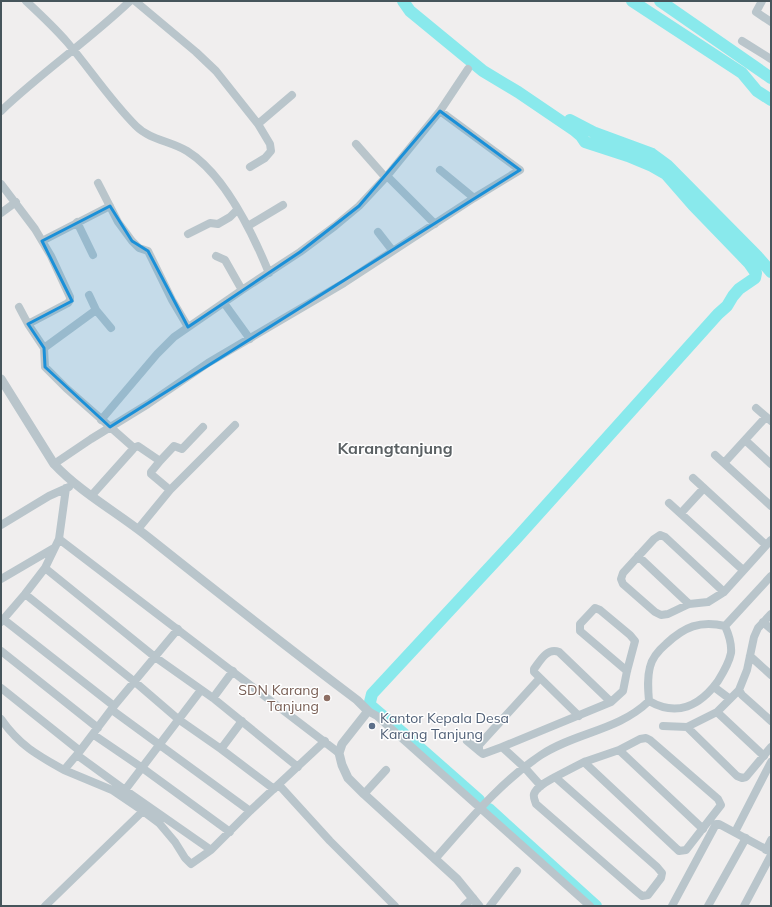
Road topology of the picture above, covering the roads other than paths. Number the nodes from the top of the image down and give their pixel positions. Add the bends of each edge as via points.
1 (26, 1) edge
2 (130, 1) edge
3 (135, 1) edge
4 (762, 1) edge
5 (771, 22) edge
6 (742, 41) dead end
7 (74, 50) junction
8 (771, 59) edge
9 (468, 69) dead end
10 (292, 95) dead end
11 (440, 110) junction
12 (1, 111) edge
13 (258, 124) junction
14 (356, 144) dead end
15 (250, 166) dead end
16 (440, 170) dead end
17 (386, 177) junction
18 (98, 183) dead end
19 (1, 184) edge
20 (474, 198) junction
21 (16, 202) junction
22 (283, 205) dead end
23 (110, 206) junction
24 (237, 210) junction
25 (1, 213) edge
26 (77, 222) junction
27 (435, 224) junction
28 (248, 226) junction
29 (378, 232) dead end
30 (188, 234) dead end
31 (42, 241) junction
32 (392, 250) junction
33 (93, 254) dead end
34 (216, 256) dead end
35 (269, 273) junction
36 (242, 290) junction
37 (89, 295) dead end
38 (224, 303) junction
39 (19, 307) dead end
40 (96, 310) junction
41 (28, 324) junction
42 (188, 327) junction
43 (111, 328) dead end
44 (250, 339) junction
45 (44, 348) junction
46 (1, 378) edge
47 (756, 408) dead end
48 (768, 419) edge
49 (101, 420) junction
50 (235, 424) dead end
51 (110, 427) junction
52 (204, 427) dead end
53 (745, 440) junction
54 (134, 448) junction
55 (715, 455) dead end
56 (160, 461) junction
57 (724, 463) junction
58 (54, 464) junction
59 (771, 464) edge
60 (693, 478) dead end
61 (75, 484) junction
62 (66, 488) junction
63 (704, 488) junction
64 (170, 490) junction
65 (92, 495) junction
66 (670, 503) dead end
67 (771, 506) edge
68 (681, 513) junction
69 (1, 525) edge
70 (138, 529) junction
71 (59, 539) junction
72 (769, 542) edge
73 (54, 547) junction
74 (638, 556) junction
75 (44, 568) junction
76 (743, 570) junction
77 (771, 576) edge
78 (1, 579) edge
79 (724, 592) junction
80 (25, 594) junction
81 (689, 604) junction
82 (771, 614) edge
83 (2, 620) edge
84 (763, 622) junction
85 (725, 626) junction
86 (178, 629) junction
87 (771, 629) edge
88 (1, 651) edge
89 (750, 656) junction
90 (155, 657) junction
91 (233, 671) junction
92 (627, 672) junction
93 (771, 675) edge
94 (540, 678) junction
95 (134, 682) junction
96 (714, 687) junction
97 (1, 688) edge
98 (201, 690) junction
99 (738, 690) junction
100 (213, 698) junction
101 (730, 699) junction
102 (649, 701) junction
103 (611, 702) junction
104 (113, 708) junction
105 (368, 712) junction
106 (717, 712) junction
107 (579, 716) junction
108 (1, 719) edge
109 (178, 719) junction
110 (242, 721) junction
111 (771, 721) edge
112 (664, 726) dead end
113 (687, 727) junction
114 (96, 732) junction
115 (467, 740) dead end
116 (325, 741) junction
117 (159, 744) junction
118 (502, 747) junction
119 (771, 747) edge
120 (221, 749) junction
121 (618, 750) junction
122 (479, 751) junction
123 (339, 752) junction
124 (79, 753) junction
125 (764, 756) junction
126 (584, 762) junction
127 (771, 762) edge
128 (142, 767) junction
129 (298, 767) junction
130 (525, 768) junction
131 (64, 770) junction
132 (386, 770) dead end
133 (555, 777) junction
134 (542, 786) junction
135 (276, 787) junction
136 (125, 794) junction
137 (364, 794) junction
138 (480, 808) junction
139 (143, 811) junction
140 (250, 811) junction
141 (703, 829) junction
142 (230, 832) junction
143 (735, 832) junction
144 (746, 838) junction
145 (771, 840) edge
146 (211, 850) junction
147 (769, 852) edge
148 (435, 859) junction
149 (517, 871) dead end
150 (473, 898) junction
151 (45, 906) edge
152 (395, 906) edge
153 (464, 906) edge
154 (479, 906) edge
155 (490, 906) edge
156 (590, 906) edge
157 (672, 906) edge
158 (708, 906) edge
159 (744, 906) edge

1 - 7 street
2 - 7 street
3 - 13 street via 216,71
4 - 5 street via 756,12
6 - 8 street
7 - 12 street via 38,77
7 - 24 street via 138,128 195,157 216,179
9 - 11 street
10 - 13 street
11 - 17 street
11 - 20 street via 520,170
13 - 15 street via 270,144 271,151 266,158
14 - 17 street
16 - 20 street
17 - 27 street
17 - 35 street via 359,206 335,226
18 - 23 street
19 - 21 street
20 - 27 street
21 - 25 street
21 - 31 street
22 - 28 street
23 - 26 street
23 - 42 street via 132,241 148,252
24 - 28 street
24 - 30 street via 218,224 210,224
26 - 31 street
26 - 33 street
27 - 32 street
28 - 35 street
29 - 32 street
31 - 41 street via 70,300
32 - 44 street via 344,283
34 - 36 street via 225,260
35 - 36 street
36 - 38 street
37 - 40 street
38 - 42 street
38 - 44 street
39 - 41 street
40 - 43 street
40 - 45 street
41 - 45 street
42 - 49 street via 157,354
44 - 51 street via 208,363
45 - 49 street via 45,367
46 - 58 street
47 - 48 street
48 - 53 street
49 - 51 street
50 - 64 street
51 - 54 street
51 - 58 street
52 - 56 street via 182,448 174,446
53 - 57 street
53 - 59 street
54 - 56 street via 138,446
54 - 65 street
55 - 57 street
56 - 64 street via 151,474
57 - 67 street
58 - 61 street
60 - 63 street
61 - 62 street
61 - 65 street
62 - 69 street
62 - 71 street
63 - 68 street
63 - 72 street
64 - 70 street
65 - 70 street
66 - 68 street
68 - 76 street
70 - 105 street via 357,700
71 - 73 street
71 - 86 street
72 - 76 street
73 - 75 street
73 - 78 street
74 - 79 street via 658,535 662,535
74 - 81 street
74 - 81 street via 623,572 623,584 661,615
75 - 80 street
75 - 90 street
76 - 79 street
77 - 85 street
79 - 81 street via 708,602
80 - 83 street
80 - 95 street
82 - 84 street
83 - 104 street
84 - 87 street
84 - 89 street via 754,637
85 - 96 street via 731,641 730,653 722,675
85 - 102 street via 703,624 688,628 677,633 663,646 650,665
86 - 90 street
86 - 91 street
88 - 114 street
89 - 93 street
89 - 99 street via 748,670
90 - 95 street
90 - 98 street
91 - 100 street
91 - 116 street
92 - 92 street via 580,631 580,624 595,608 635,641
92 - 103 street via 623,691
94 - 103 street via 534,669 548,652 554,650
94 - 107 street
94 - 122 street via 479,745
95 - 104 street
95 - 109 street
96 - 101 street
96 - 102 street via 699,702 690,706 666,708
97 - 124 street
98 - 100 street
98 - 109 street
99 - 101 street
99 - 111 street
100 - 110 street
101 - 106 street
102 - 130 street via 629,717 556,747
103 - 107 street
104 - 114 street
104 - 117 street
105 - 123 street via 342,744
105 - 138 street via 377,716
106 - 113 street
106 - 125 street
107 - 118 street
108 - 131 street via 27,749
109 - 117 street
109 - 120 street
110 - 120 street
110 - 129 street
112 - 113 street
113 - 125 street via 742,778 746,777
114 - 124 street
114 - 128 street
115 - 122 street
116 - 123 street
116 - 129 street
117 - 128 street
117 - 140 street
118 - 122 street via 483,754
118 - 130 street
119 - 125 street
120 - 135 street
121 - 126 street
121 - 141 street
121 - 141 street via 646,738 718,799 721,805
123 - 137 street via 348,778
124 - 131 street
124 - 136 street
126 - 133 street
126 - 141 street via 679,851 686,850
127 - 143 street
128 - 136 street
128 - 142 street
129 - 135 street
130 - 134 street
130 - 138 street
131 - 136 street
132 - 137 street
133 - 134 street
133 - 134 street via 662,873 648,895 642,896 536,804 534,794
135 - 140 street
135 - 152 street
136 - 139 street
136 - 146 street
137 - 148 street
138 - 148 street
138 - 156 street
139 - 146 street via 163,828 191,864
139 - 151 street
140 - 142 street
142 - 146 street
143 - 144 street
143 - 157 street via 716,824
144 - 147 street
144 - 158 street
145 - 147 street
147 - 159 street
148 - 150 street
149 - 155 street
150 - 153 street
150 - 154 street

